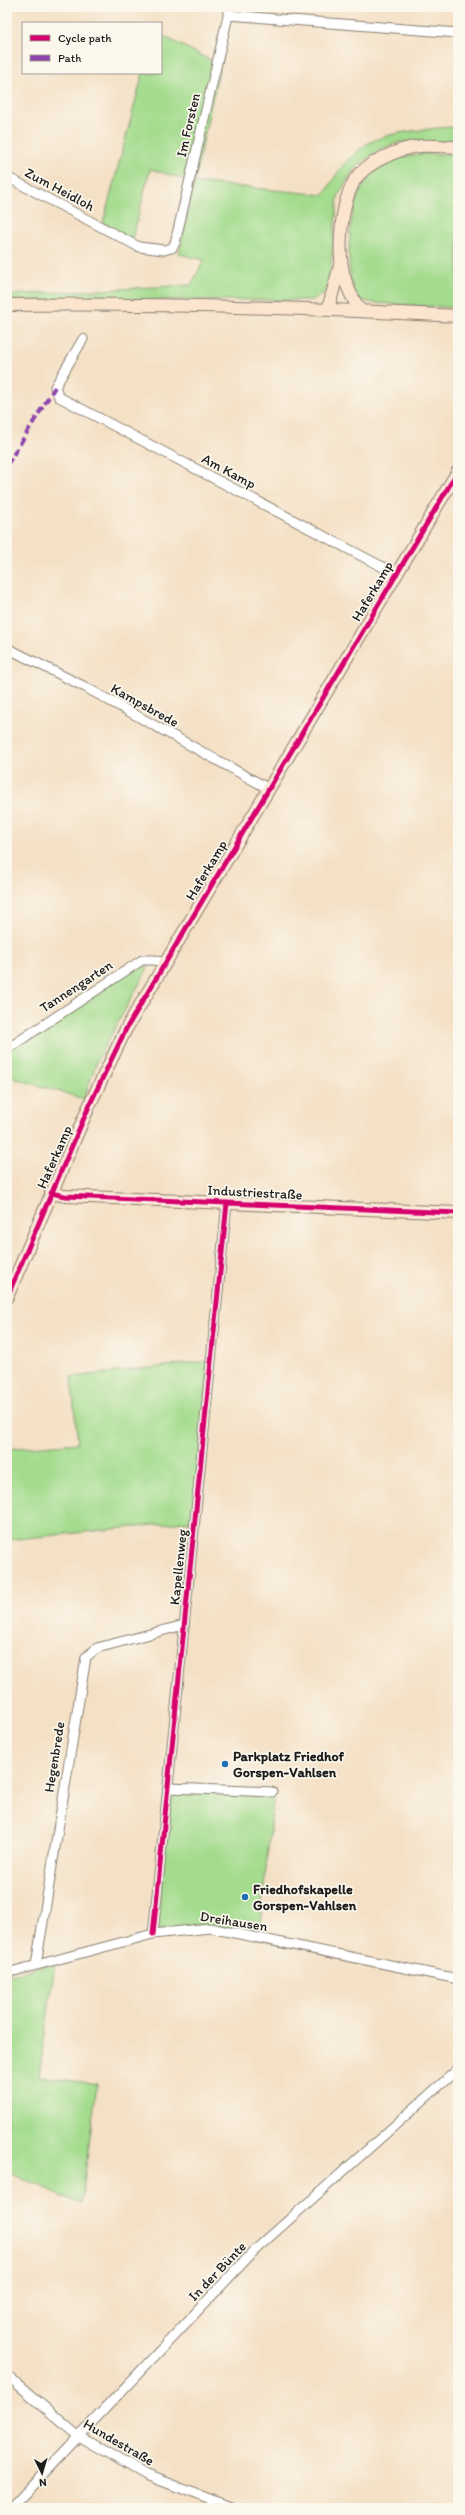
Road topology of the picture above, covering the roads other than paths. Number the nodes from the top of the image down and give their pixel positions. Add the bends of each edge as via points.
1 (229, 11) edge
2 (458, 33) edge
3 (458, 147) edge
4 (7, 177) edge
5 (172, 248) joint
6 (340, 265) junction
7 (344, 280) junction
8 (7, 305) edge
9 (333, 310) junction
10 (361, 311) junction
11 (458, 316) edge
12 (83, 339) dead end
13 (458, 471) edge
14 (396, 574) junction
15 (7, 648) edge
16 (269, 789) junction
17 (164, 963) junction
18 (7, 1048) edge
19 (51, 1193) junction
20 (227, 1203) junction
21 (458, 1214) edge
22 (7, 1297) edge
23 (184, 1625) junction
24 (169, 1788) junction
25 (272, 1792) dead end
26 (153, 1934) junction
27 (36, 1965) junction
28 (7, 1973) edge
29 (458, 1979) edge
30 (458, 2069) edge
31 (7, 2375) edge
32 (78, 2436) junction
33 (11, 2508) edge
34 (233, 2508) edge

1 - 2 street
1 - 5 street, Im Forsten
3 - 6 street via 422,146 403,149 384,157 354,182 342,217
4 - 5 street, Zum Heidloh via 139,247 164,250
6 - 7 street
6 - 9 street
7 - 9 street via 344,292
7 - 10 street via 349,294
8 - 9 street via 97,303
9 - 10 street
10 - 11 street
12 - 14 street, Am Kamp via 55,387 59,397
13 - 14 street, Haferkamp
14 - 16 street, Haferkamp
15 - 16 street, Kampsbrede via 85,687
16 - 17 street, Haferkamp
17 - 18 street, Tannengarten via 142,960
17 - 19 street, Haferkamp via 108,1065
19 - 20 street, Industriestraße via 65,1196
19 - 22 street, Haferkamp
20 - 21 street, Industriestraße
20 - 23 street, Kapellenweg
23 - 24 street, Kapellenweg
23 - 27 street, Hegenbrede via 97,1648 86,1657
24 - 25 street
24 - 26 street, Kapellenweg
26 - 27 street, Dreihausen
26 - 29 street, Dreihausen via 210,1928
27 - 28 street, Dreihausen
30 - 32 street, In der Bünte via 255,2250
31 - 32 street, Hundestraße
32 - 33 street, In der Bünte
32 - 34 street, Hundestraße via 146,2475

